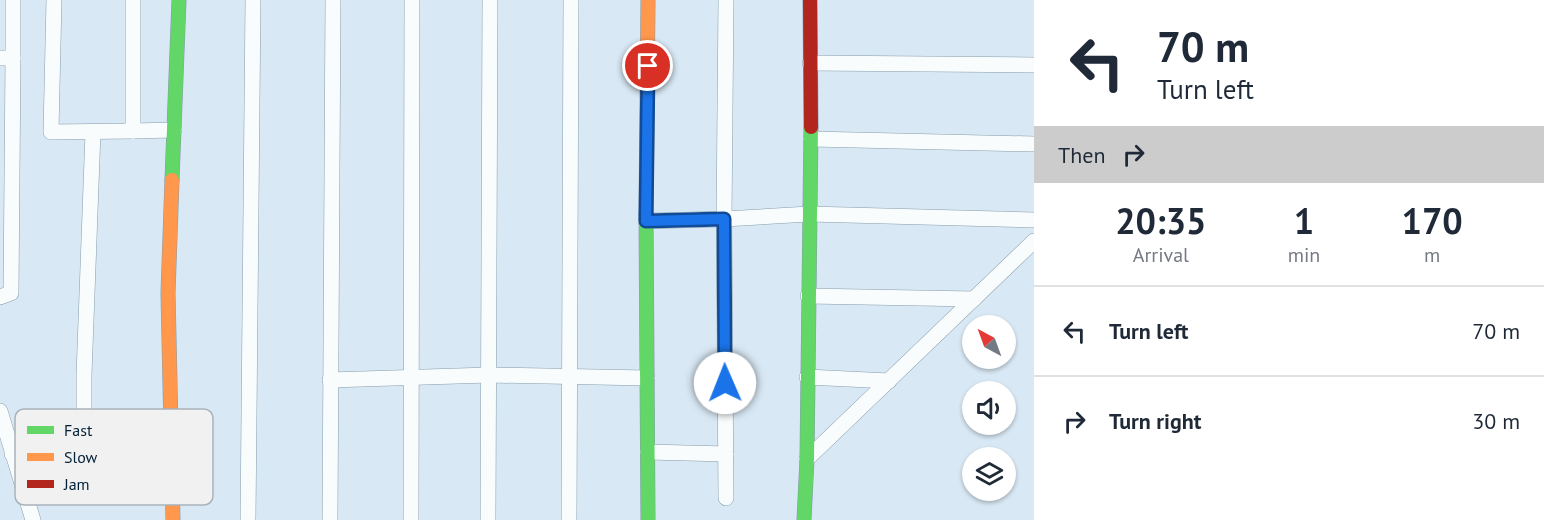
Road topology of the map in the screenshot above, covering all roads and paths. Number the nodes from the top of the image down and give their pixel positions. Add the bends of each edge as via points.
1 (14, 0) edge
2 (54, 0) edge
3 (133, 0) edge
4 (179, 0) edge
5 (253, 0) edge
6 (333, 0) edge
7 (412, 0) edge
8 (490, 0) edge
9 (571, 0) edge
10 (648, 0) edge
11 (726, 0) edge
12 (810, 0) edge
13 (6, 58) edge
14 (810, 63) junction
15 (1034, 65) edge
16 (174, 130) junction
17 (133, 131) junction
18 (93, 132) junction
19 (811, 139) junction
20 (1034, 144) edge
21 (809, 214) junction
22 (724, 219) junction
23 (1034, 220) edge
24 (646, 221) junction
25 (1034, 241) edge
26 (808, 296) junction
27 (0, 297) edge
28 (974, 298) junction
29 (489, 375) junction
30 (571, 376) junction
31 (807, 377) junction
32 (411, 378) junction
33 (647, 378) junction
34 (330, 380) junction
35 (889, 381) junction
36 (84, 409) edge
37 (172, 409) edge
38 (0, 411) edge
39 (648, 452) junction
40 (12, 454) junction
41 (15, 454) edge
42 (726, 454) junction
43 (807, 459) junction
44 (15, 463) edge
45 (726, 498) dead end
46 (28, 505) edge
47 (33, 520) edge
48 (248, 520) edge
49 (330, 520) edge
50 (411, 520) edge
51 (488, 520) edge
52 (569, 520) edge
53 (648, 520) edge
54 (804, 520) edge

1 - 13 street
2 - 18 street via 51,132
3 - 17 street
4 - 16 street
5 - 48 street
6 - 34 street
7 - 32 street
8 - 29 street
9 - 30 street
10 - 24 street
11 - 22 street
12 - 14 street
13 - 27 street via 11,293
14 - 15 street
14 - 19 street
16 - 17 street
16 - 37 street via 168,293
17 - 18 street
18 - 36 street
19 - 20 street
19 - 21 street
21 - 22 street
21 - 23 street
21 - 26 street
22 - 24 street
22 - 42 street
24 - 33 street
25 - 28 street
26 - 28 street
26 - 31 street
28 - 35 street
29 - 30 street
29 - 32 street
29 - 51 street
30 - 33 street
30 - 52 street
31 - 35 street
31 - 43 street
32 - 34 street
32 - 50 street
33 - 39 street
34 - 49 street
35 - 43 street
38 - 40 street
39 - 42 street
39 - 53 street
40 - 41 street
40 - 44 street
42 - 45 street
43 - 54 street
46 - 47 street

